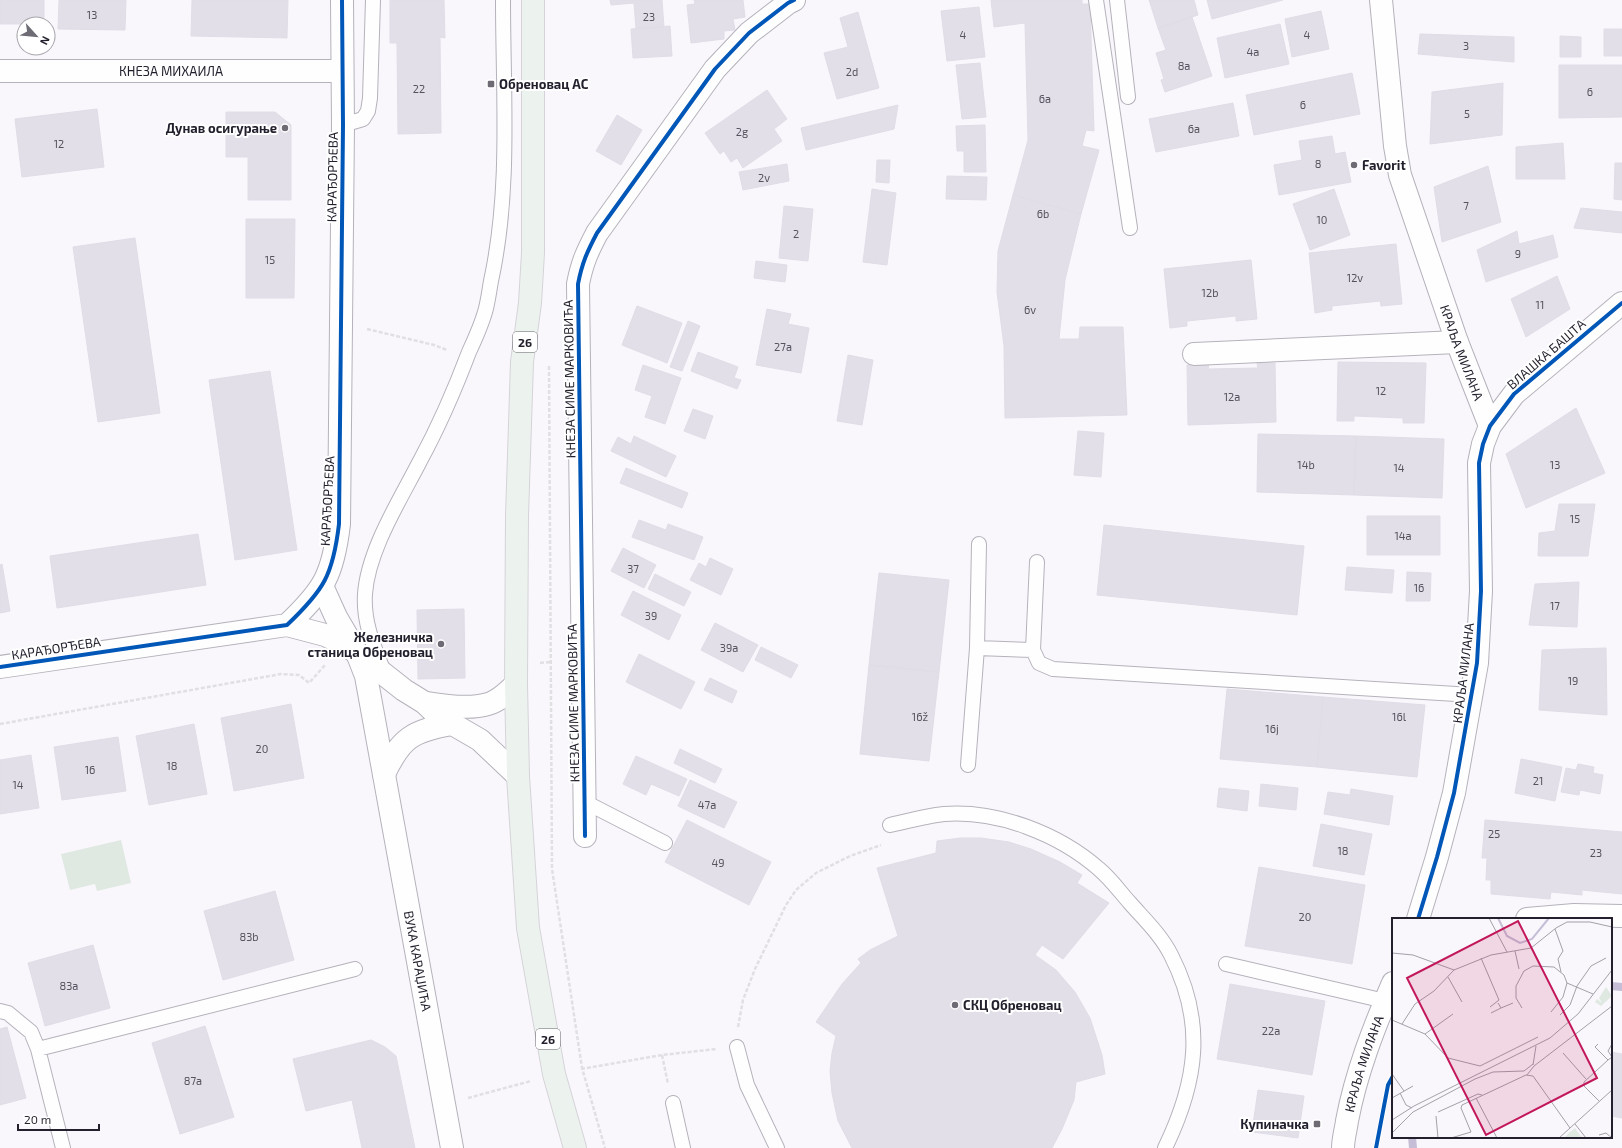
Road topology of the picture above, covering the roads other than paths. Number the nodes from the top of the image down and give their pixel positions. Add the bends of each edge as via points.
1 (342, 0) edge
2 (373, 0) edge
3 (503, 0) edge
4 (533, 0) edge
5 (794, 0) edge
6 (1096, 0) edge
7 (1117, 0) edge
8 (1381, 0) edge
9 (0, 71) edge
10 (342, 71) junction
11 (1128, 97) dead end
12 (343, 124) junction
13 (1130, 228) dead end
14 (1622, 303) edge
15 (1457, 342) junction
16 (1194, 354) dead end
17 (1490, 426) junction
18 (979, 544) dead end
19 (1037, 562) dead end
20 (322, 586) junction
21 (287, 625) junction
22 (977, 648) junction
23 (351, 649) junction
24 (1033, 650) junction
25 (0, 667) edge
26 (385, 674) junction
27 (516, 684) junction
28 (1472, 695) junction
29 (424, 703) junction
30 (452, 724) junction
31 (968, 765) dead end
32 (384, 774) junction
33 (518, 776) junction
34 (584, 802) junction
35 (890, 825) road end
36 (585, 836) dead end
37 (665, 843) dead end
38 (1622, 916) edge
39 (1418, 918) edge
40 (1540, 918) edge
41 (1226, 964) dead end
42 (355, 969) dead end
43 (1389, 992) edge
44 (0, 1011) edge
45 (737, 1047) road end
46 (38, 1049) junction
47 (673, 1103) road end
48 (63, 1148) edge
49 (452, 1148) edge
50 (575, 1148) edge
51 (683, 1148) edge
52 (777, 1148) edge
53 (1165, 1148) edge
54 (1343, 1148) edge

1 - 10 street, КАРАЂОРЂЕВА
2 - 12 lane via 368,111 363,119
3 - 26 lane via 502,214 496,260 485,313 463,368 436,432 382,535 368,579 365,593 368,628
4 - 27 main road, 26 via 533,253 530,303 522,362 519,436
5 - 34 street, КНЕЗА СИМЕ МАРКОВИЋА via 749,33 715,68 597,233 585,255 581,269 578,284
6 - 13 lane
7 - 11 lane
8 - 15 street, КРАЉА МИЛАНА via 1400,175
9 - 10 street, КНЕЗА МИХАИЛА
10 - 12 street, КАРАЂОРЂЕВА
12 - 20 street, КАРАЂОРЂЕВА via 339,524 333,561
14 - 17 street, ВЛАШКА БАШТА via 1514,394
15 - 16 street
15 - 17 street, КРАЉА МИЛАНА
17 - 28 street, КРАЉА МИЛАНА via 1478,463 1481,591 1477,663
18 - 22 lane
19 - 24 lane
20 - 21 street, КАРАЂОРЂЕВА via 309,604
20 - 23 street, КАРАЂОРЂЕВА
21 - 23 street, КАРАЂОРЂЕВА via 315,632
21 - 25 street, КАРАЂОРЂЕВА
22 - 24 lane
22 - 31 lane
23 - 26 street, КАРАЂОРЂЕВА
23 - 32 street, ВУКА КАРАЏИЋА via 366,676
24 - 28 lane via 1039,663 1053,669
26 - 29 street, КАРАЂОРЂЕВА
27 - 29 street, КАРАЂОРЂЕВА via 503,696 488,704 458,706
27 - 33 main road, 26
28 - 39 street, КРАЉА МИЛАНА via 1454,793
29 - 30 street, КАРАЂОРЂЕВА
30 - 32 street via 429,728 408,738 392,756
30 - 33 street, КАРАЂОРЂЕВА via 480,740
32 - 49 street, ВУКА КАРАЏИЋА
33 - 50 main road, 26 via 528,928 554,1074
34 - 36 street, КНЕЗА СИМЕ МАРКОВИЋА
34 - 37 lane
35 - 53 lane via 944,814 972,814 997,818 1038,832 1061,843 1100,870 1152,928 1170,954 1186,990 1193,1026 1194,1056 1188,1089
38 - 40 street via 1574,915
41 - 43 lane
42 - 46 lane
43 - 54 street, КРАЉА МИЛАНА via 1358,1077
44 - 46 lane via 8,1013 31,1032
45 - 52 lane via 746,1085
46 - 48 lane
47 - 51 lane

